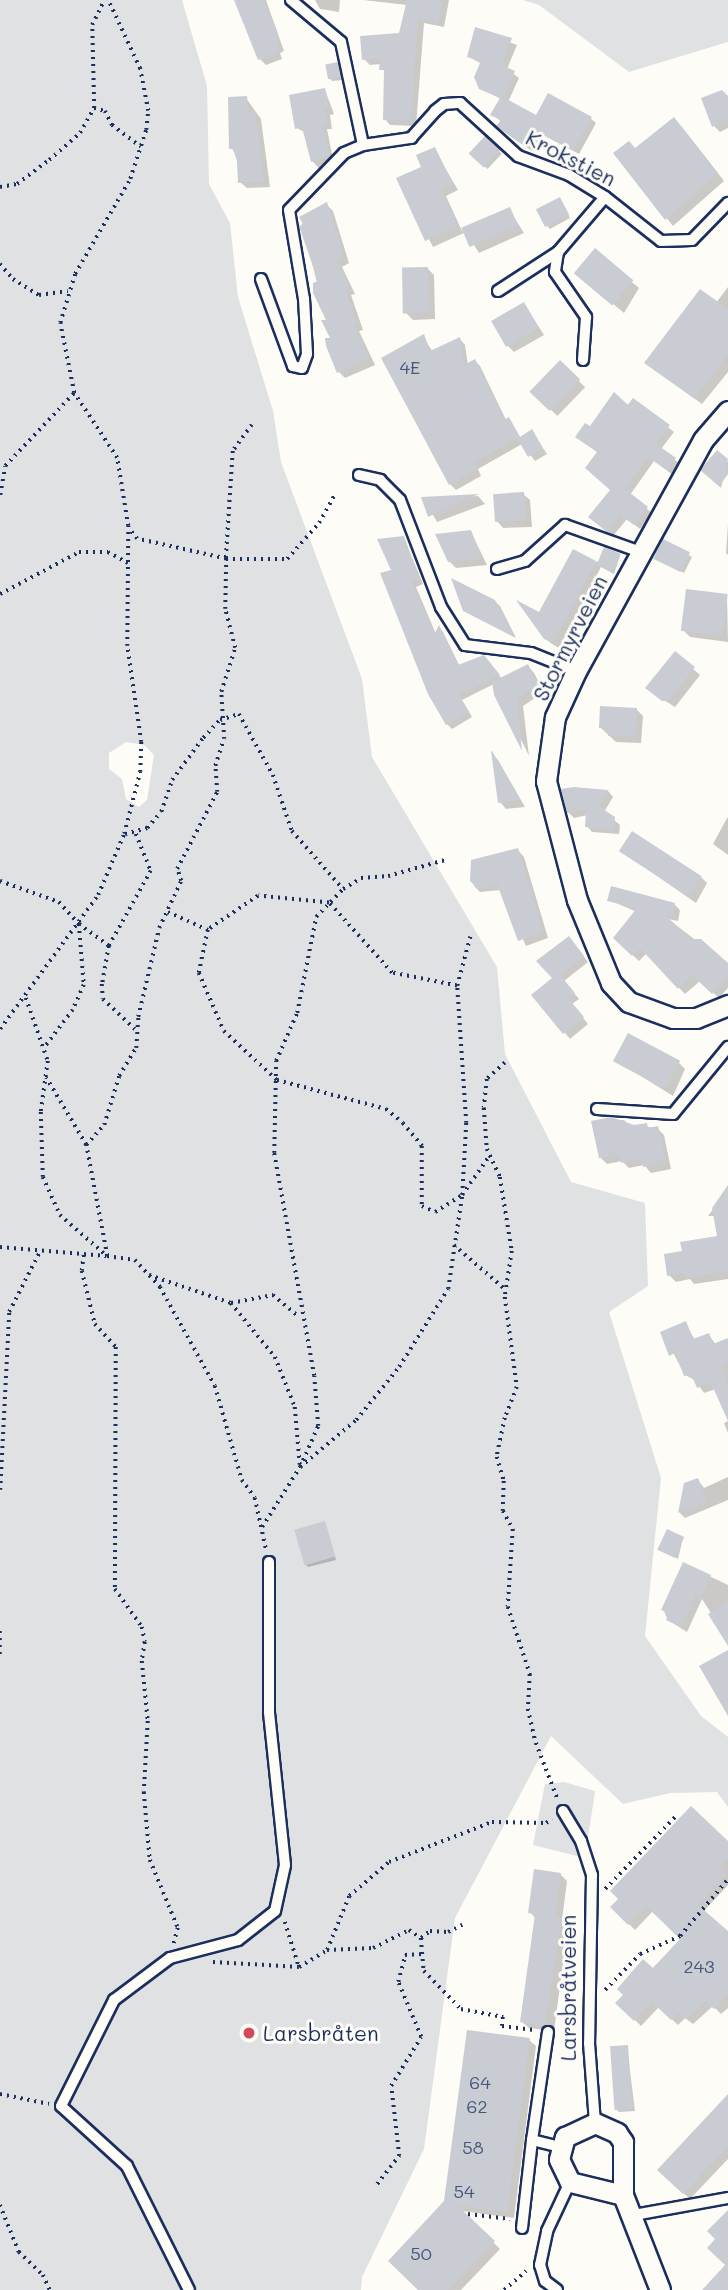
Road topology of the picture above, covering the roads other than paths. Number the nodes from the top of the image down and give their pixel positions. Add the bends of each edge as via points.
1 (291, 0) edge
2 (363, 145) junction
3 (606, 197) junction
4 (728, 203) edge
5 (558, 252) junction
6 (261, 279) dead end
7 (498, 291) dead end
8 (583, 360) dead end
9 (728, 411) edge
10 (359, 475) dead end
11 (640, 551) junction
12 (497, 569) dead end
13 (576, 671) junction
14 (728, 1005) edge
15 (728, 1047) edge
16 (597, 1109) dead end
17 (269, 1562) road end
18 (562, 1811) road end
19 (543, 2031) road end
20 (595, 2123) junction
21 (532, 2140) junction
22 (560, 2147) junction
23 (570, 2182) junction
24 (623, 2195) junction
25 (728, 2198) edge
26 (635, 2215) junction
27 (522, 2224) road end
28 (189, 2290) edge
29 (557, 2290) edge
30 (660, 2290) edge

1 - 2 lane via 341,42
2 - 3 lane, Krokstien via 411,138 444,104 460,103 518,156
2 - 6 lane via 344,153 289,210 304,299 307,354 302,369 293,366
3 - 4 lane, Krokstien via 661,241 675,243 704,233
3 - 5 lane
5 - 7 lane
5 - 8 lane via 555,272 586,317
9 - 11 street, Stormyrveien via 703,440
10 - 13 lane via 380,480 400,500 441,607 465,645 531,653
11 - 12 lane via 565,525 525,561
11 - 13 street, Stormyrveien
13 - 14 street, Stormyrveien via 555,717 546,781 557,837 597,956 611,983 629,1002 651,1013 696,1018
15 - 16 lane via 673,1114
17 - 28 lane via 266,1634 273,1772 285,1866 275,1911 251,1932 170,1958 114,2000 61,2106 127,2166
18 - 20 lane, Larsbråtveien via 586,1854
19 - 21 lane, Larsbråtveien
20 - 22 street via 565,2137
20 - 24 street via 623,2142
21 - 22 lane
21 - 27 lane, Larsbråtveien
22 - 23 street via 562,2171
23 - 24 street
23 - 29 lane via 547,2231 540,2265 545,2281
24 - 26 street
25 - 26 lane
26 - 30 street

